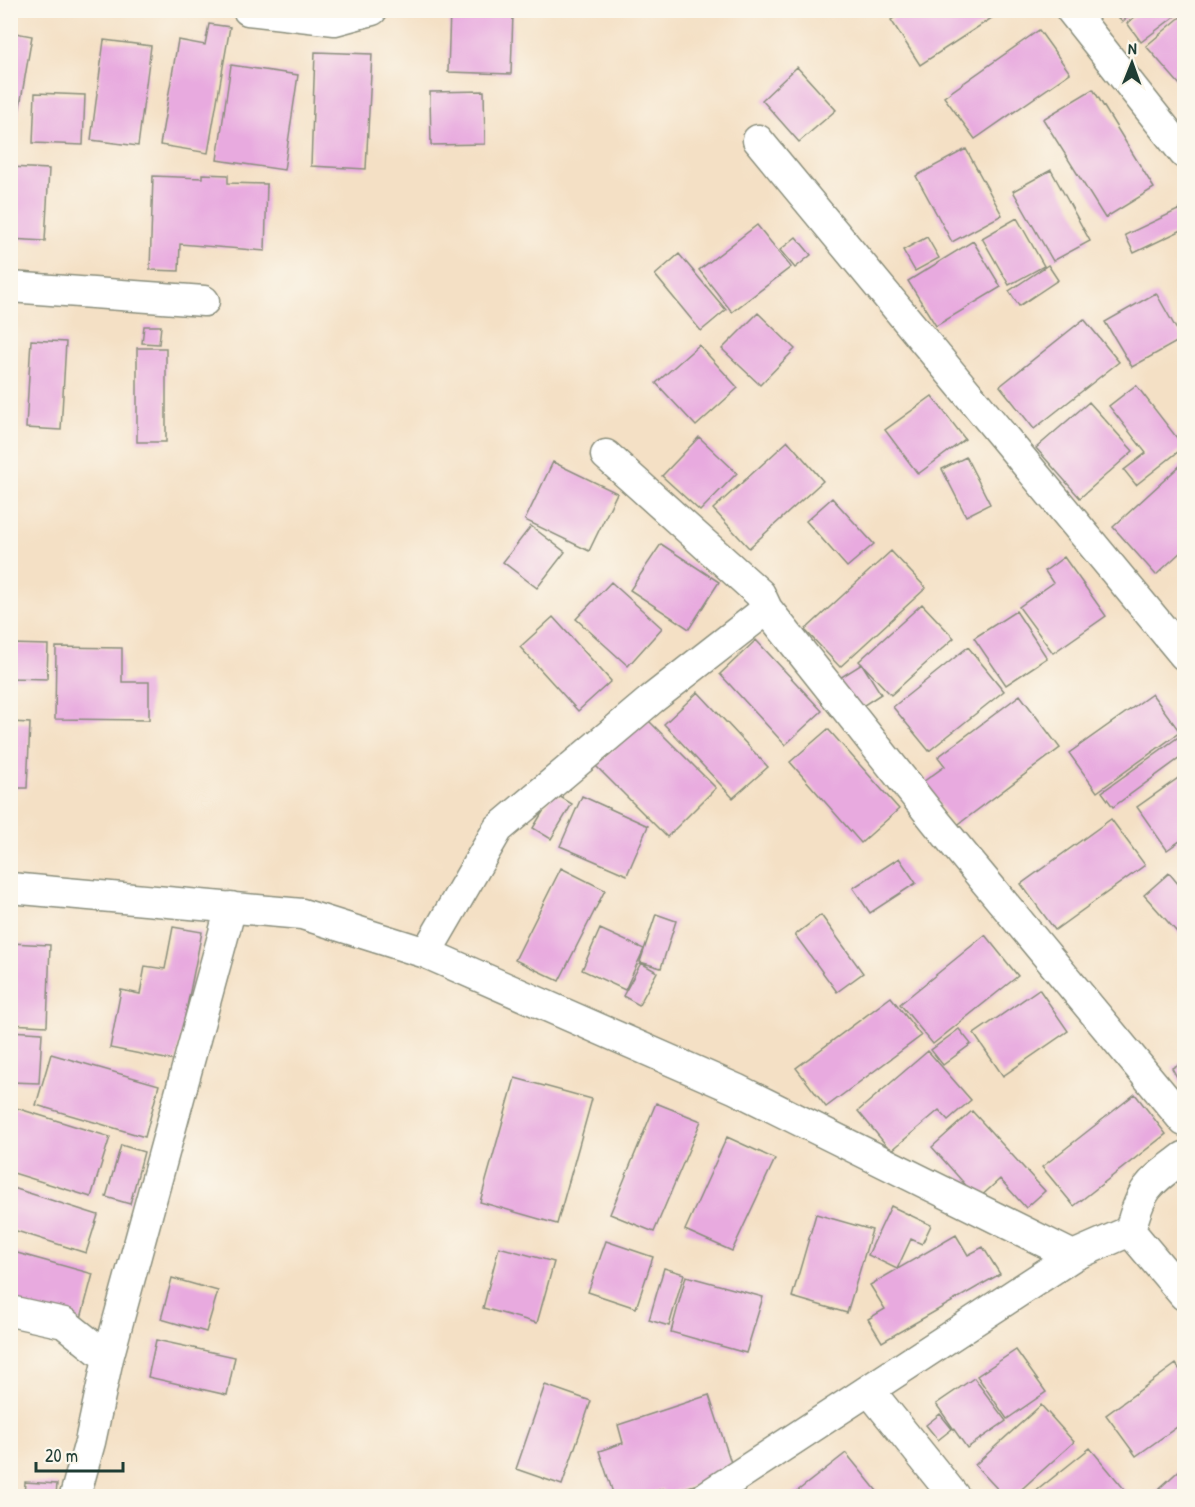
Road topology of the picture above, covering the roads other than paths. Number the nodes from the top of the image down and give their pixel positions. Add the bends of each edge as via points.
1 (248, 10) edge
2 (372, 10) edge
3 (1071, 10) edge
4 (758, 140) dead end
5 (1185, 153) edge
6 (10, 287) edge
7 (204, 301) dead end
8 (606, 455) dead end
9 (767, 609) junction
10 (1185, 655) edge
11 (10, 888) edge
12 (231, 907) junction
13 (426, 953) junction
14 (1185, 1121) edge
15 (1185, 1157) edge
16 (1130, 1231) junction
17 (1073, 1256) junction
18 (1185, 1295) edge
19 (10, 1311) edge
20 (108, 1358) junction
21 (868, 1390) junction
22 (75, 1497) edge
23 (707, 1497) edge
24 (954, 1497) edge

1 - 2 street via 335,20
3 - 5 street
4 - 10 street
6 - 7 street
8 - 9 street via 760,594
9 - 13 street via 652,699 498,829
9 - 14 street via 937,823
11 - 12 street
12 - 13 street via 302,915
12 - 20 street
13 - 17 street via 736,1089
15 - 16 street via 1149,1183 1137,1204
16 - 17 street
16 - 18 street
17 - 21 street
19 - 20 street via 64,1323
20 - 22 street
21 - 23 street
21 - 24 street

